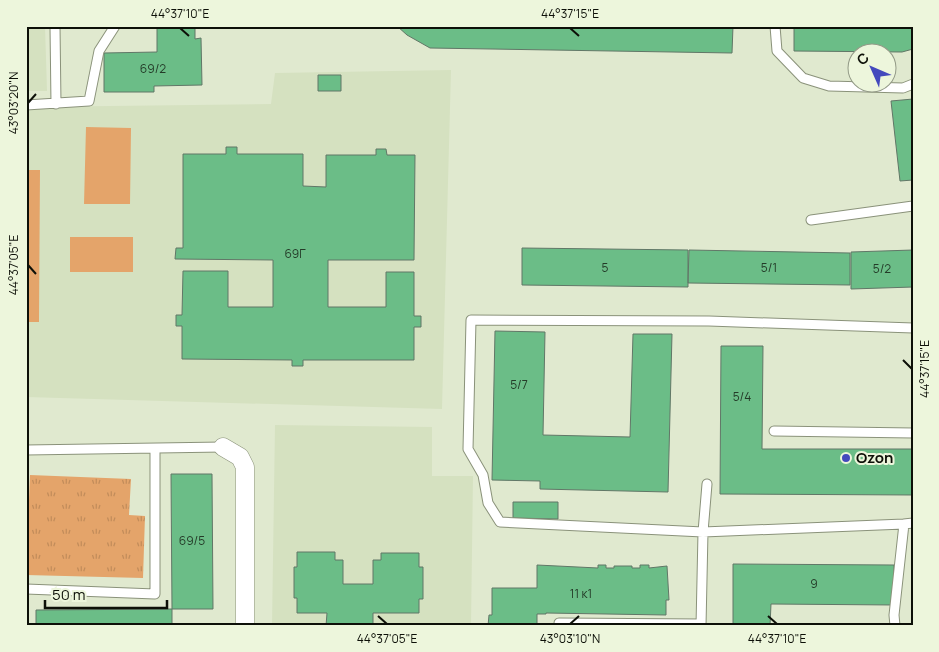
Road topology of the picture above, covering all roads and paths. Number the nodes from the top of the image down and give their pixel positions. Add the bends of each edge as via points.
1 (55, 26) edge
2 (115, 26) edge
3 (776, 26) edge
4 (913, 84) edge
5 (56, 104) junction
6 (26, 105) edge
7 (913, 206) edge
8 (811, 220) dead end
9 (913, 328) edge
10 (774, 431) dead end
11 (913, 433) edge
12 (223, 447) joint
13 (155, 449) junction
14 (26, 450) edge
15 (707, 484) dead end
16 (908, 524) edge
17 (703, 532) junction
18 (26, 589) edge
19 (701, 625) edge
20 (245, 626) edge
21 (559, 626) edge
22 (895, 626) edge

1 - 5 lane
2 - 5 lane via 99,51 89,102
3 - 4 lane via 777,51 803,78 829,86 903,88
5 - 6 lane
7 - 8 lane
9 - 17 lane via 708,321 471,320 468,448 483,475 488,503 500,522
10 - 11 lane
12 - 13 lane
12 - 20 street via 240,457 245,466
13 - 14 lane
13 - 18 lane via 155,594
15 - 17 lane
16 - 17 lane
16 - 22 lane
17 - 19 lane
19 - 21 lane via 560,623

